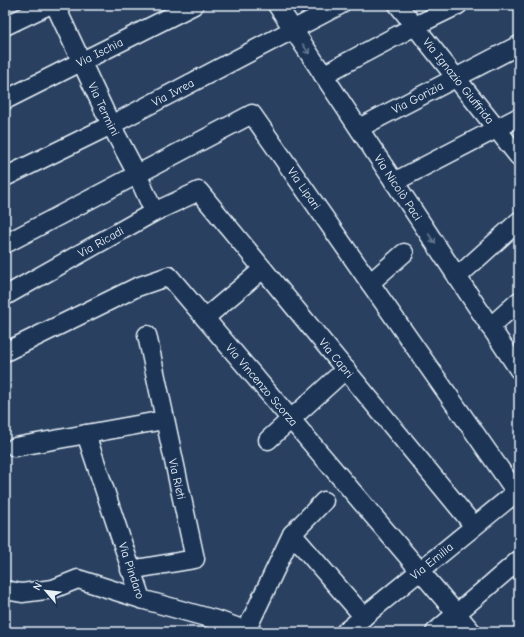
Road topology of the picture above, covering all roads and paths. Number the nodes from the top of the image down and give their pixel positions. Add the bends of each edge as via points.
1 (49, 5) edge
2 (55, 5) edge
3 (194, 5) edge
4 (277, 5) edge
5 (340, 5) edge
6 (398, 5) edge
7 (458, 5) edge
8 (5, 26) edge
9 (415, 26) junction
10 (293, 30) junction
11 (519, 45) edge
12 (82, 61) junction
13 (323, 75) junction
14 (456, 79) junction
15 (5, 100) edge
16 (519, 117) edge
17 (111, 125) junction
18 (358, 128) junction
19 (497, 129) junction
20 (519, 157) edge
21 (137, 174) junction
22 (5, 177) edge
23 (394, 182) junction
24 (199, 191) joint
25 (154, 212) junction
26 (519, 221) edge
27 (5, 244) edge
28 (404, 252) dead end
29 (263, 268) junction
30 (457, 277) junction
31 (370, 283) junction
32 (5, 296) edge
33 (519, 300) edge
34 (205, 318) junction
35 (490, 327) junction
36 (147, 335) dead end
37 (5, 352) edge
38 (346, 369) junction
39 (519, 370) edge
40 (290, 419) junction
41 (164, 420) junction
42 (86, 434) junction
43 (268, 440) dead end
44 (15, 447) dead end
45 (518, 491) edge
46 (324, 501) dead end
47 (474, 526) junction
48 (292, 534) junction
49 (519, 560) edge
50 (130, 570) junction
51 (419, 571) junction
52 (5, 590) edge
53 (141, 599) junction
54 (456, 614) junction
55 (364, 617) junction
56 (218, 627) edge
57 (248, 631) edge
58 (345, 632) edge
59 (435, 632) edge
60 (472, 632) edge

1 - 8 street
2 - 12 street, Via Termini
3 - 12 street, Via Ischia
4 - 10 street, Via Nicolò Paci
5 - 10 street, Via Ivrea
6 - 9 street, Via Ignazio Giuffrida
7 - 9 street
9 - 13 street
9 - 14 street, Via Ignazio Giuffrida
10 -> 13 street, Via Nicolò Paci
10 - 17 street, Via Ivrea
11 - 14 street, Via Gorizia
12 - 15 street, Via Ischia
12 - 17 street, Via Termini
13 - 18 street, Via Nicolò Paci
14 - 18 street, Via Gorizia
14 - 19 street, Via Ignazio Giuffrida
16 - 19 street
17 - 21 street, Via Termini
17 - 22 street, Via Ivrea
18 - 23 street, Via Nicolò Paci
19 - 20 street, Via Ignazio Giuffrida
19 - 23 street
21 - 25 street, Via Termini
21 - 27 street, Via Lipari
21 - 31 street, Via Lipari via 252,114
23 -> 30 street, Via Nicolò Paci
24 - 25 street, Via Ricadi
24 - 29 street, Via Capri
25 - 32 street, Via Ricadi
26 - 30 street
28 - 31 street
29 - 34 street
29 - 38 street, Via Capri
30 - 35 street, Via Nicolò Paci
31 - 45 street, Via Lipari
33 - 35 street
34 - 37 street, Via Vincenzo Scorza via 169,276 137,287
34 - 40 street, Via Vincenzo Scorza
35 - 39 street, Via Nicolò Paci
36 - 41 street, Via Rieti
38 - 40 street
38 - 47 street, Via Capri
40 - 43 street
40 - 51 street, Via Vincenzo Scorza
41 - 42 street
41 - 50 street, Via Rieti via 195,559
42 - 44 street
42 - 50 street, Via Pindaro
45 - 47 street, Via Emilia
46 - 48 street
47 - 51 street, Via Emilia
48 - 55 street
48 - 57 street
49 - 54 street
50 - 53 street, Via Pindaro
51 - 54 street, Via Vincenzo Scorza
51 - 55 street, Via Emilia
52 - 53 street via 22,593 54,588 78,579
53 - 56 street, Via Pindaro
54 - 59 street
54 - 60 street, Via Vincenzo Scorza
55 - 58 street, Via Emilia
56 - 57 street, Via Pindaro

